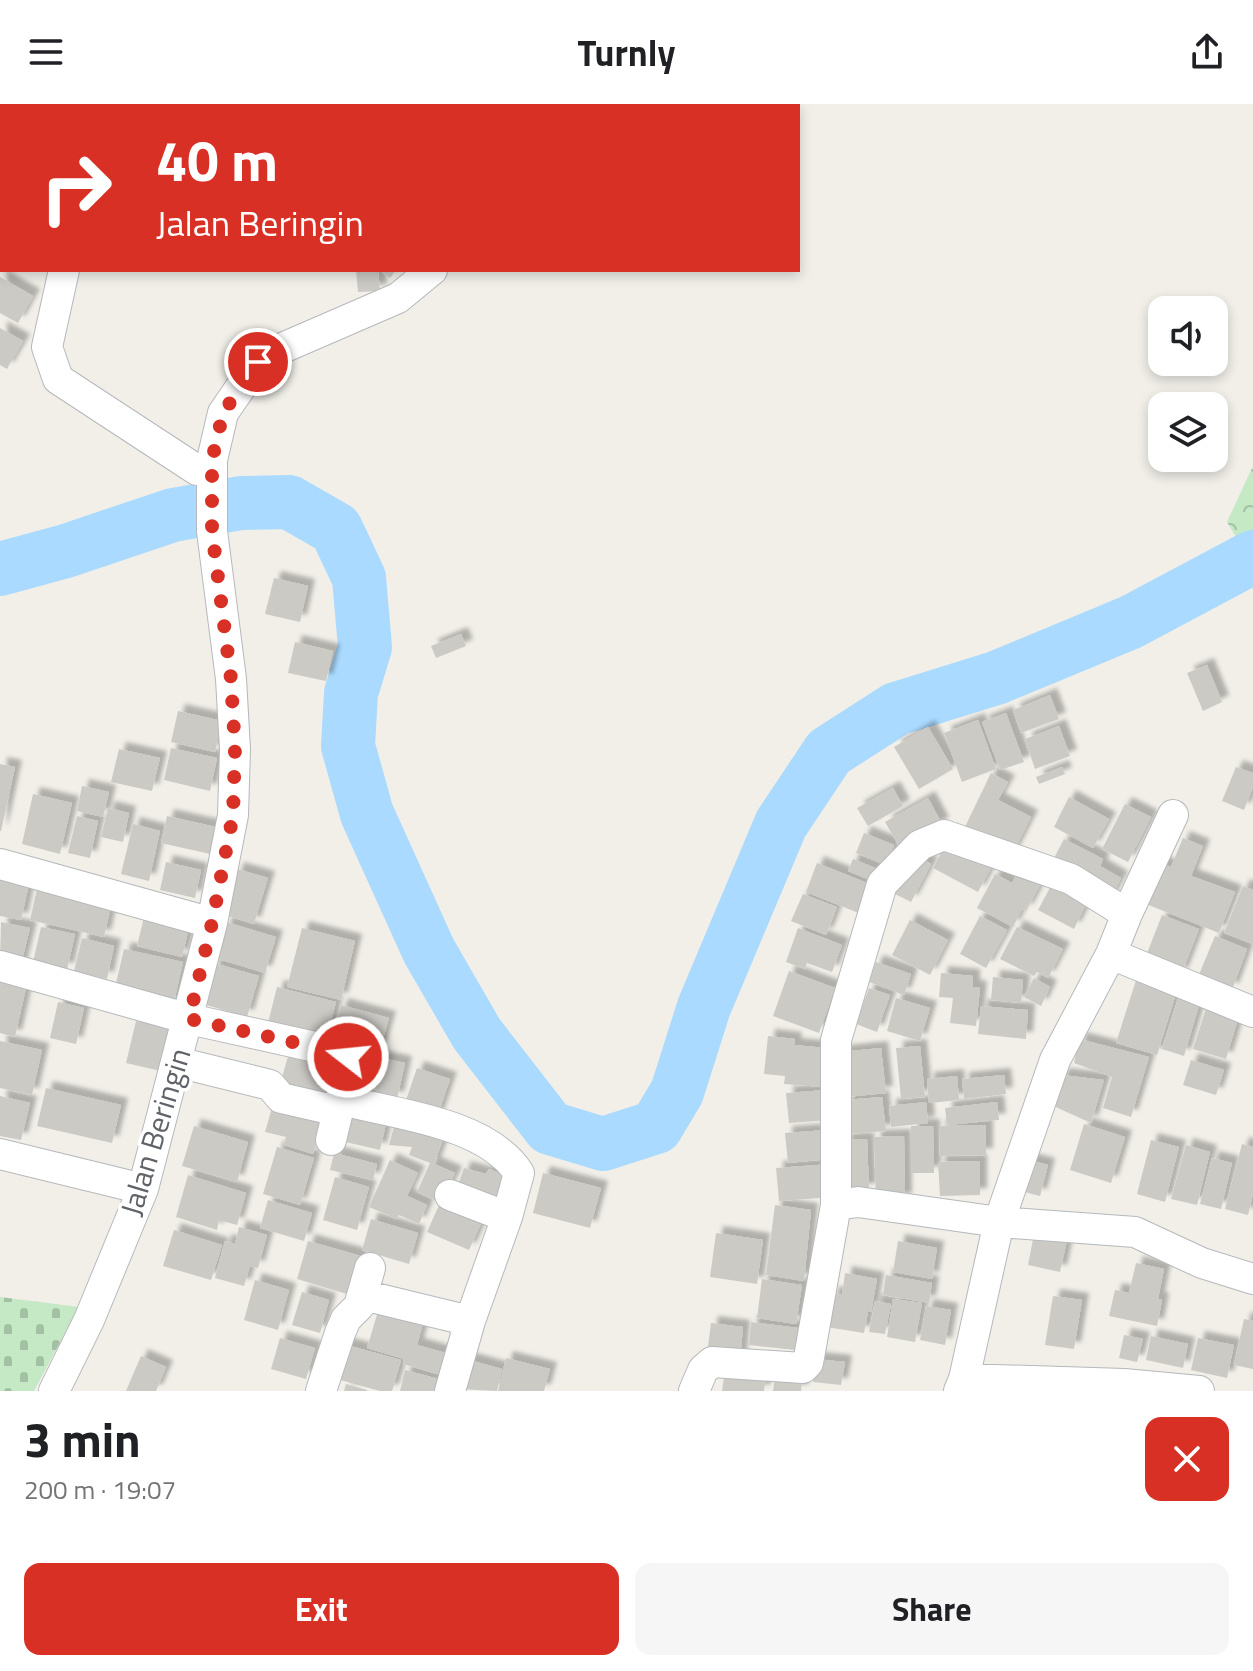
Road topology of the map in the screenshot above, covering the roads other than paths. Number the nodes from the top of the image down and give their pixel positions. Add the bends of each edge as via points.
1 (64, 272) edge
2 (430, 272) edge
3 (211, 478) junction
4 (1173, 815) dead end
5 (0, 864) edge
6 (1127, 914) junction
7 (212, 923) junction
8 (1111, 954) junction
9 (0, 966) edge
10 (1253, 1012) edge
11 (189, 1019) junction
12 (177, 1062) junction
13 (340, 1105) junction
14 (331, 1140) dead end
15 (0, 1154) edge
16 (143, 1189) junction
17 (450, 1195) dead end
18 (836, 1205) junction
19 (507, 1217) junction
20 (999, 1222) junction
21 (1253, 1279) edge
22 (470, 1321) junction
23 (962, 1385) edge
24 (1107, 1387) edge
25 (54, 1391) edge
26 (321, 1391) edge
27 (450, 1391) edge
28 (694, 1391) edge
29 (1199, 1391) edge

1 - 3 street via 47,347 58,379
2 - 3 street, Jalan Beringin via 398,298 258,362 223,413
3 - 7 street, Jalan Beringin via 235,749 233,815
4 - 6 street
5 - 7 street
6 - 8 street
6 - 18 street via 1071,879 944,835 920,845 882,884 836,1040
7 - 11 street, Jalan Beringin
8 - 10 street
8 - 20 street via 1055,1060
9 - 11 street
11 - 12 street, Jalan Beringin
11 - 13 street via 342,1053 349,1065
12 - 13 street via 270,1085 281,1098
12 - 16 street, Jalan Beringin
13 - 14 street
13 - 19 street via 464,1131 486,1142 519,1173
15 - 16 street
16 - 25 street, Jalan Beringin
17 - 19 street
18 - 20 street via 858,1202
18 - 28 street via 808,1363 803,1368 712,1362
19 - 22 street
20 - 21 street via 1135,1232 1202,1263
20 - 23 street
22 - 26 street via 366,1281 359,1306 340,1333
22 - 27 street
23 - 24 street
24 - 29 street

